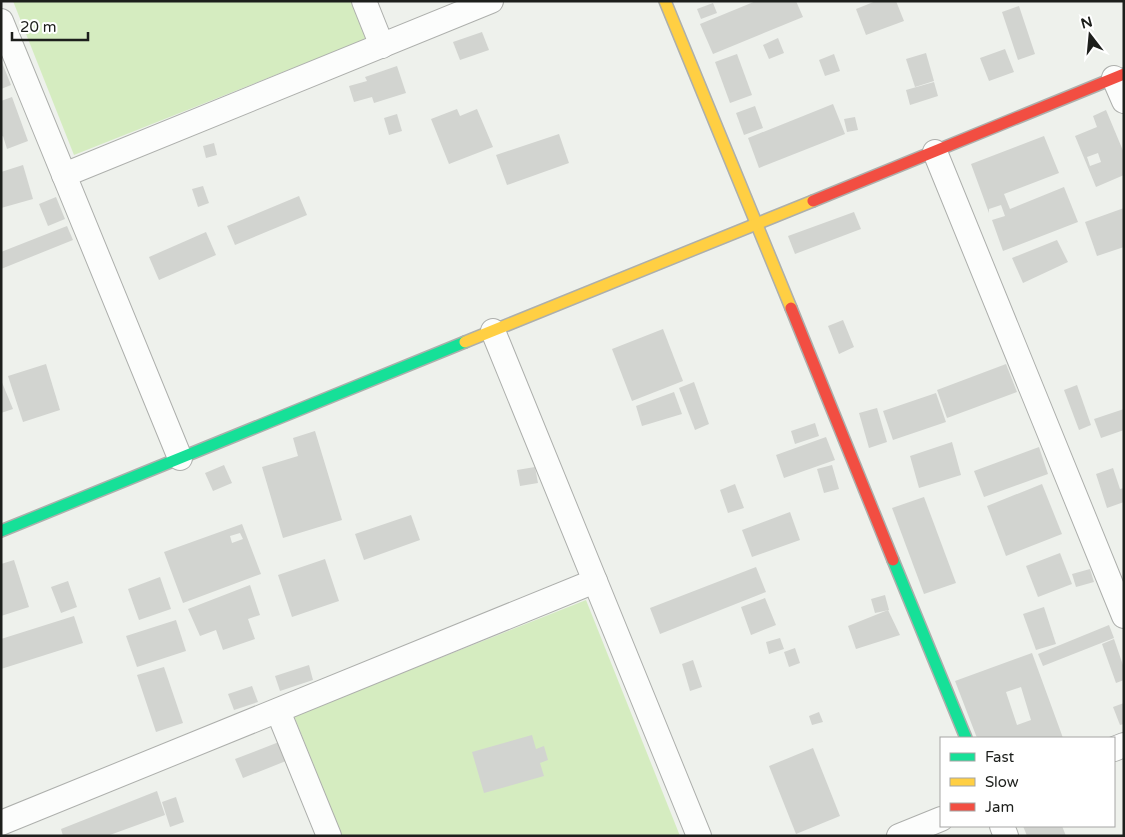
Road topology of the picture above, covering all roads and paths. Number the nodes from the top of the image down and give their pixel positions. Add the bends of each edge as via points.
1 (364, 1) edge
2 (491, 1) edge
3 (665, 1) edge
4 (1, 21) edge
5 (382, 46) junction
6 (1119, 76) edge
7 (1124, 101) edge
8 (934, 152) junction
9 (64, 175) junction
10 (756, 224) junction
11 (493, 331) junction
12 (180, 458) junction
13 (1, 531) edge
14 (595, 581) junction
15 (1124, 616) edge
16 (278, 711) junction
17 (966, 737) edge
18 (940, 818) edge
19 (1, 823) edge
20 (329, 836) edge
21 (699, 836) edge
22 (899, 836) edge

1 - 5 street
2 - 5 street
3 - 10 street
4 - 9 street
5 - 9 street
6 - 7 street
6 - 8 street
8 - 10 street
8 - 15 street
9 - 12 street
10 - 11 street
10 - 17 street
11 - 12 street
11 - 14 street
12 - 13 street
14 - 16 street
14 - 21 street
16 - 19 street
16 - 20 street
18 - 22 street

